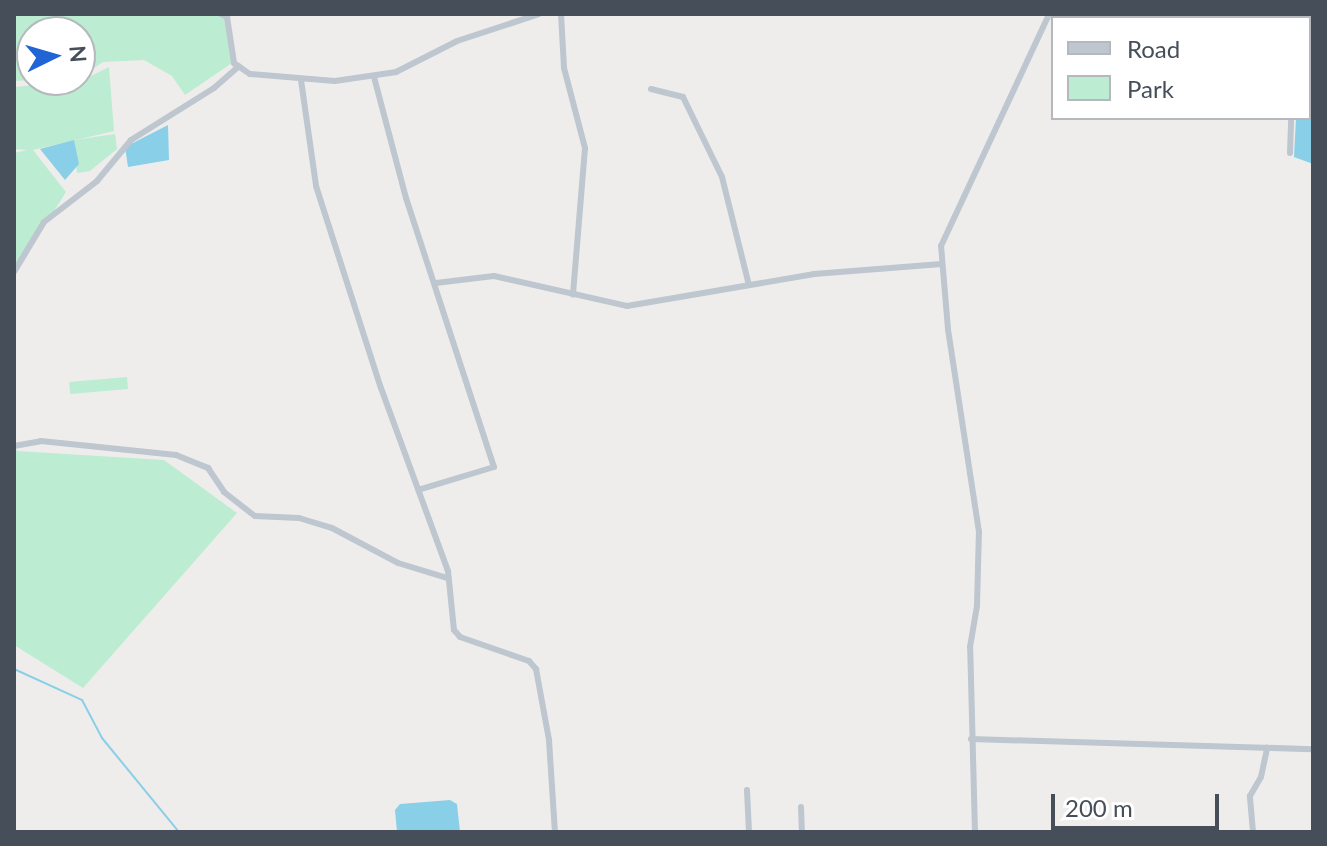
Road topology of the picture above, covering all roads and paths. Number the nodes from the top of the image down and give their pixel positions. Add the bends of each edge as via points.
1 (221, 14) edge
2 (539, 14) edge
3 (561, 14) edge
4 (1049, 14) edge
5 (1044, 29) junction
6 (1051, 30) edge
7 (239, 66) junction
8 (374, 77) junction
9 (301, 80) junction
10 (651, 89) dead end
11 (1291, 120) edge
12 (1290, 153) dead end
13 (942, 264) junction
14 (14, 272) edge
15 (436, 283) junction
16 (749, 285) junction
17 (573, 295) junction
18 (14, 446) edge
19 (418, 490) junction
20 (447, 578) junction
21 (971, 739) junction
22 (1267, 748) junction
23 (1313, 749) edge
24 (747, 790) dead end
25 (801, 807) dead end
26 (555, 832) edge
27 (749, 832) edge
28 (802, 832) edge
29 (975, 832) edge
30 (1253, 832) edge

1 - 7 street via 227,17
2 - 8 street
3 - 17 street via 564,68 585,148
4 - 5 street
5 - 6 street
5 - 13 street via 946,231
7 - 9 street via 250,74
7 - 14 street via 214,88 131,140 97,181 44,222
8 - 9 street
8 - 15 street via 406,198
9 - 19 street via 316,186
10 - 16 street via 683,97 722,177
11 - 12 street
13 - 16 street via 853,269
13 - 21 street via 979,532 970,647
15 - 17 street via 494,276
15 - 19 street via 494,467
16 - 17 street via 627,306
18 - 20 street via 41,441 176,455 208,468 224,492 255,516 299,518 332,528 398,563
19 - 20 street
20 - 26 street via 453,592 454,630 460,637 529,661 536,669 549,740
21 - 22 street
21 - 29 street
22 - 23 street
22 - 30 street via 1261,777 1250,796
24 - 27 street
25 - 28 street

